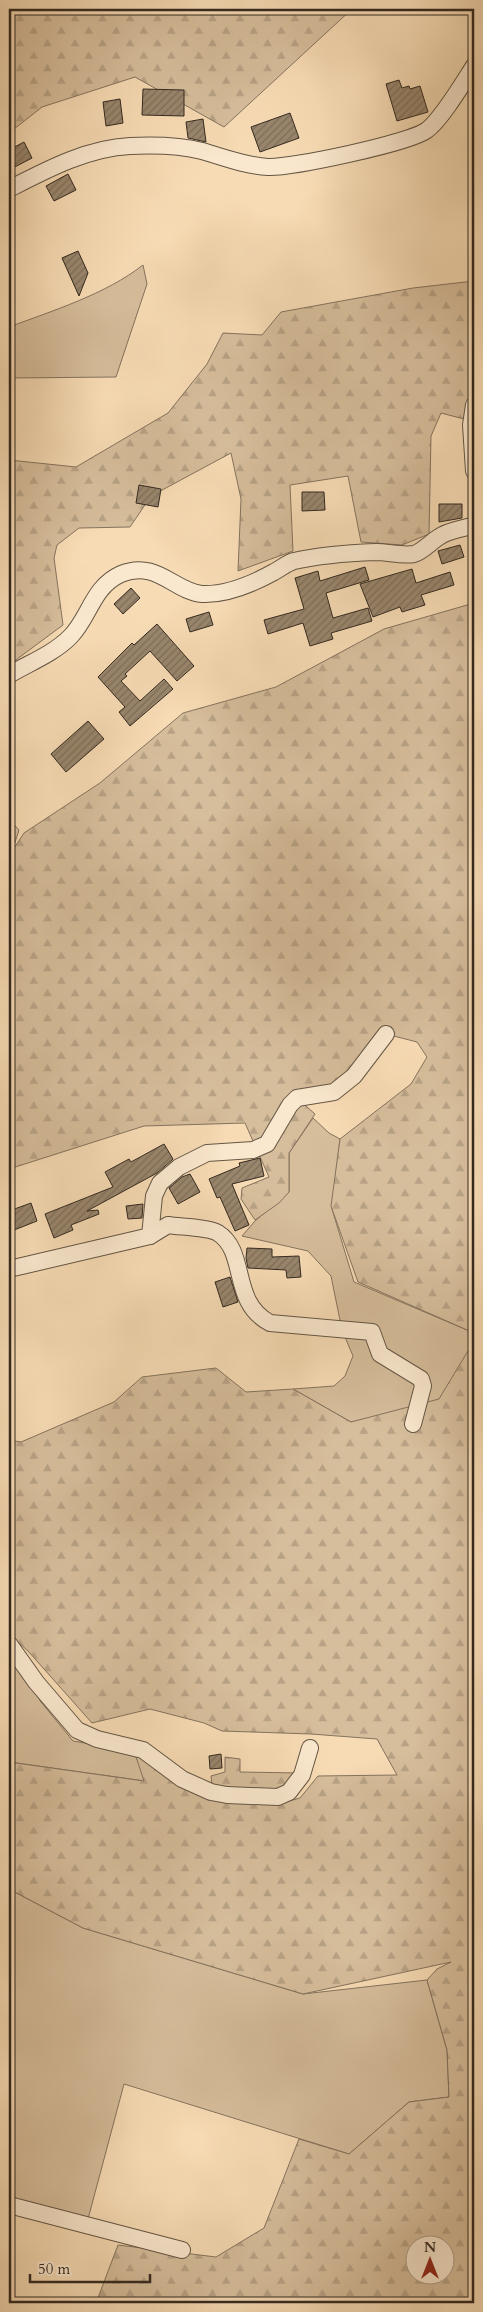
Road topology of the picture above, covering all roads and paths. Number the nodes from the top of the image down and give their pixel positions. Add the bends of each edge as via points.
1 (474, 66) edge
2 (9, 189) edge
3 (474, 405) edge
4 (474, 471) edge
5 (474, 524) edge
6 (9, 675) edge
7 (386, 1034) dead end
8 (150, 1236) junction
9 (9, 1269) edge
10 (414, 1424) dead end
11 (9, 1644) edge
12 (310, 1748) dead end
13 (9, 2205) edge
14 (182, 2250) dead end

1 - 2 street via 427,130 408,140 268,167 199,150 156,145 127,146 68,161
3 - 4 street via 471,425
5 - 6 street via 441,535 415,554 376,552 291,562 253,582 213,593 191,591 162,574 132,570 100,588 69,638
7 - 8 street via 354,1076 334,1092 298,1098 290,1105 266,1144 253,1150 206,1153 179,1167 160,1183 154,1196
8 - 9 street
8 - 10 street via 168,1225 216,1232 228,1241 248,1306 258,1317 270,1323 372,1332 380,1354 420,1379 422,1386
11 - 12 street via 36,1682 78,1730 97,1739 143,1750 182,1779 210,1792 278,1797 290,1792 302,1775
13 - 14 street

